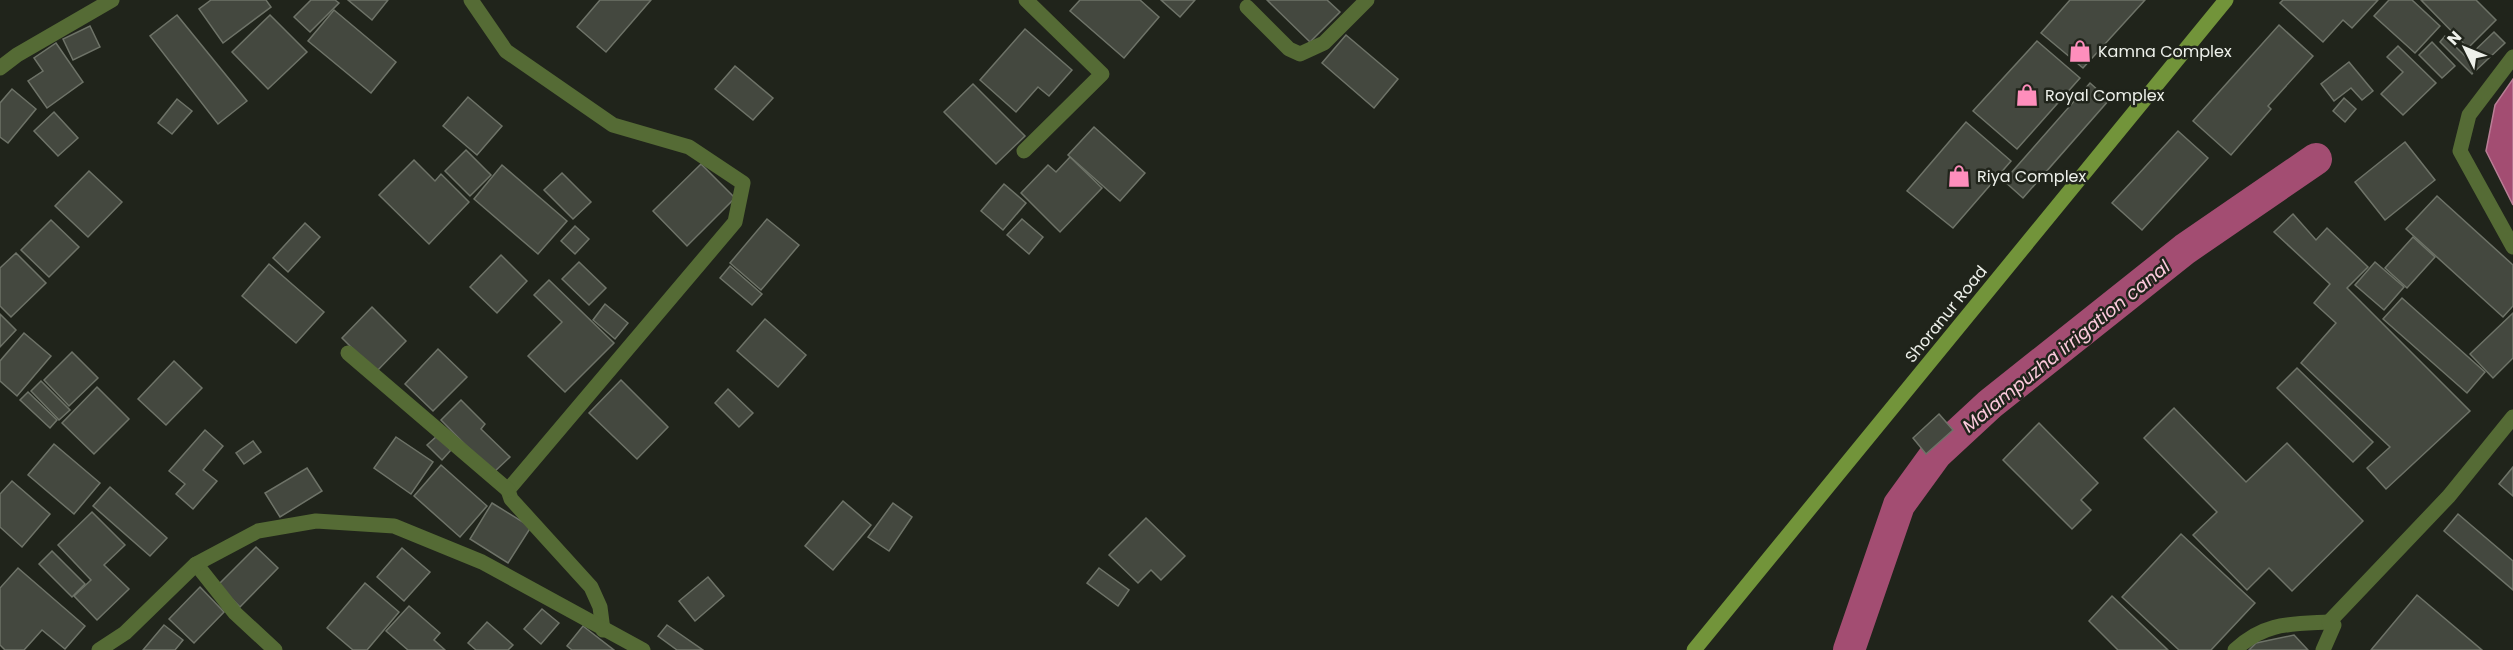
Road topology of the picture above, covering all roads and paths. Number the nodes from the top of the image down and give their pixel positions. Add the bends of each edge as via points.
1 (112, 0) edge
2 (471, 0) edge
3 (1026, 0) edge
4 (1367, 0) edge
5 (2226, 0) edge
6 (1247, 7) dead end
7 (2513, 57) edge
8 (0, 68) edge
9 (1024, 151) dead end
10 (2513, 247) edge
11 (348, 353) dead end
12 (2513, 417) edge
13 (508, 490) junction
14 (196, 564) junction
15 (2329, 622) junction
16 (603, 630) junction
17 (99, 650) edge
18 (275, 650) edge
19 (643, 650) edge
20 (1694, 650) edge
21 (2235, 650) edge
22 (2323, 650) edge

1 - 8 street
2 - 13 street via 506,51 613,125 689,147 743,183 735,222
3 - 9 street via 1102,74
4 - 6 street via 1324,43 1300,54 1289,49
5 - 20 main road, Shoranur Road
7 - 10 street via 2469,115 2460,151
11 - 13 street
12 - 15 street via 2449,496
13 - 16 street via 510,499 591,586 600,607
14 - 16 street via 258,531 316,521 394,526 482,562
14 - 17 street via 125,633
14 - 18 street via 235,613
15 - 21 street via 2275,625
15 - 22 street via 2334,625
16 - 19 street

